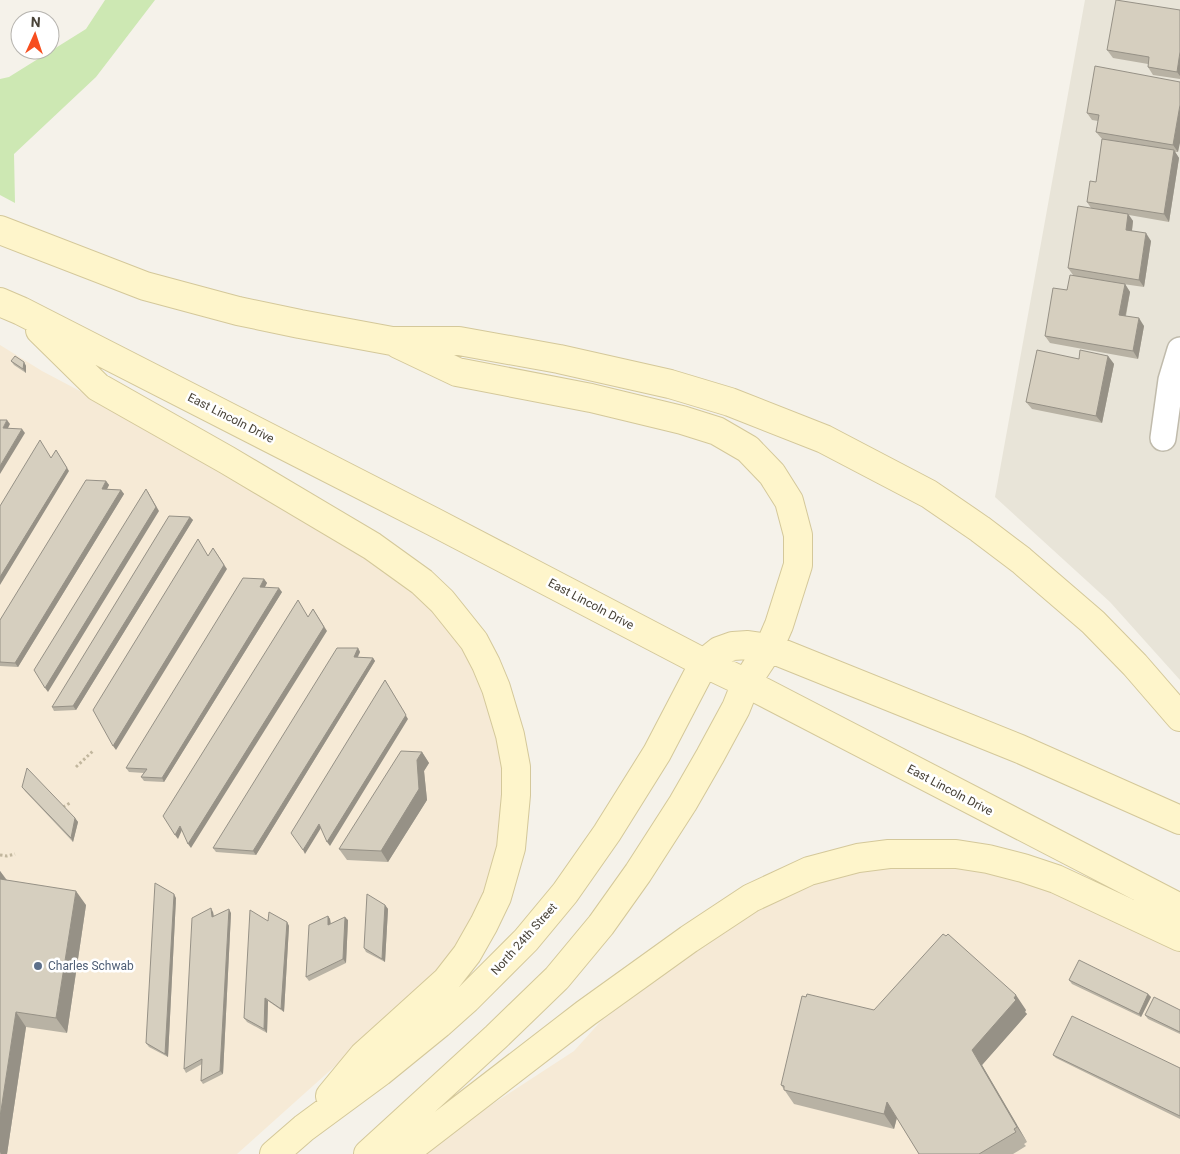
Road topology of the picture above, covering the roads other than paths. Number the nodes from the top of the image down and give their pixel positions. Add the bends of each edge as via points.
1 (0, 230) edge
2 (11, 307) edge
3 (392, 341) junction
4 (1180, 350) edge
5 (1163, 438) dead end
6 (768, 648) junction
7 (704, 663) junction
8 (746, 683) junction
9 (1180, 717) edge
10 (1180, 820) edge
11 (1180, 908) edge
12 (1180, 937) edge
13 (304, 1128) junction
14 (274, 1154) edge
15 (368, 1154) edge
16 (403, 1154) edge

1 - 3 main road via 84,264 173,294 291,323
2 - 7 main road, East Lincoln Drive via 443,526
2 - 13 main road via 98,386 372,546 422,582 442,600 474,641 496,688 516,767 511,848 497,897 467,954 446,981 363,1056
3 - 6 main road via 457,372 591,398 682,420 717,431 748,449 772,474 789,501 798,535 798,565 779,625
3 - 9 main road via 459,341 670,384 730,402 824,439 928,494 1021,560 1093,622
4 - 5 street via 1171,380
6 - 7 main road via 733,646 719,651
6 - 8 main road
6 - 10 main road via 1020,749
7 - 8 main road, East Lincoln Drive
7 - 13 main road, North 24th Street via 657,753 607,833 565,893 526,940 439,1024
8 - 11 main road, East Lincoln Drive
8 - 15 main road via 736,708 683,803 601,925 543,991
12 - 16 main road via 1056,879 988,858 956,854 889,854 858,858 809,871 752,898 690,939 586,1013
13 - 14 main road, North 24th Street

